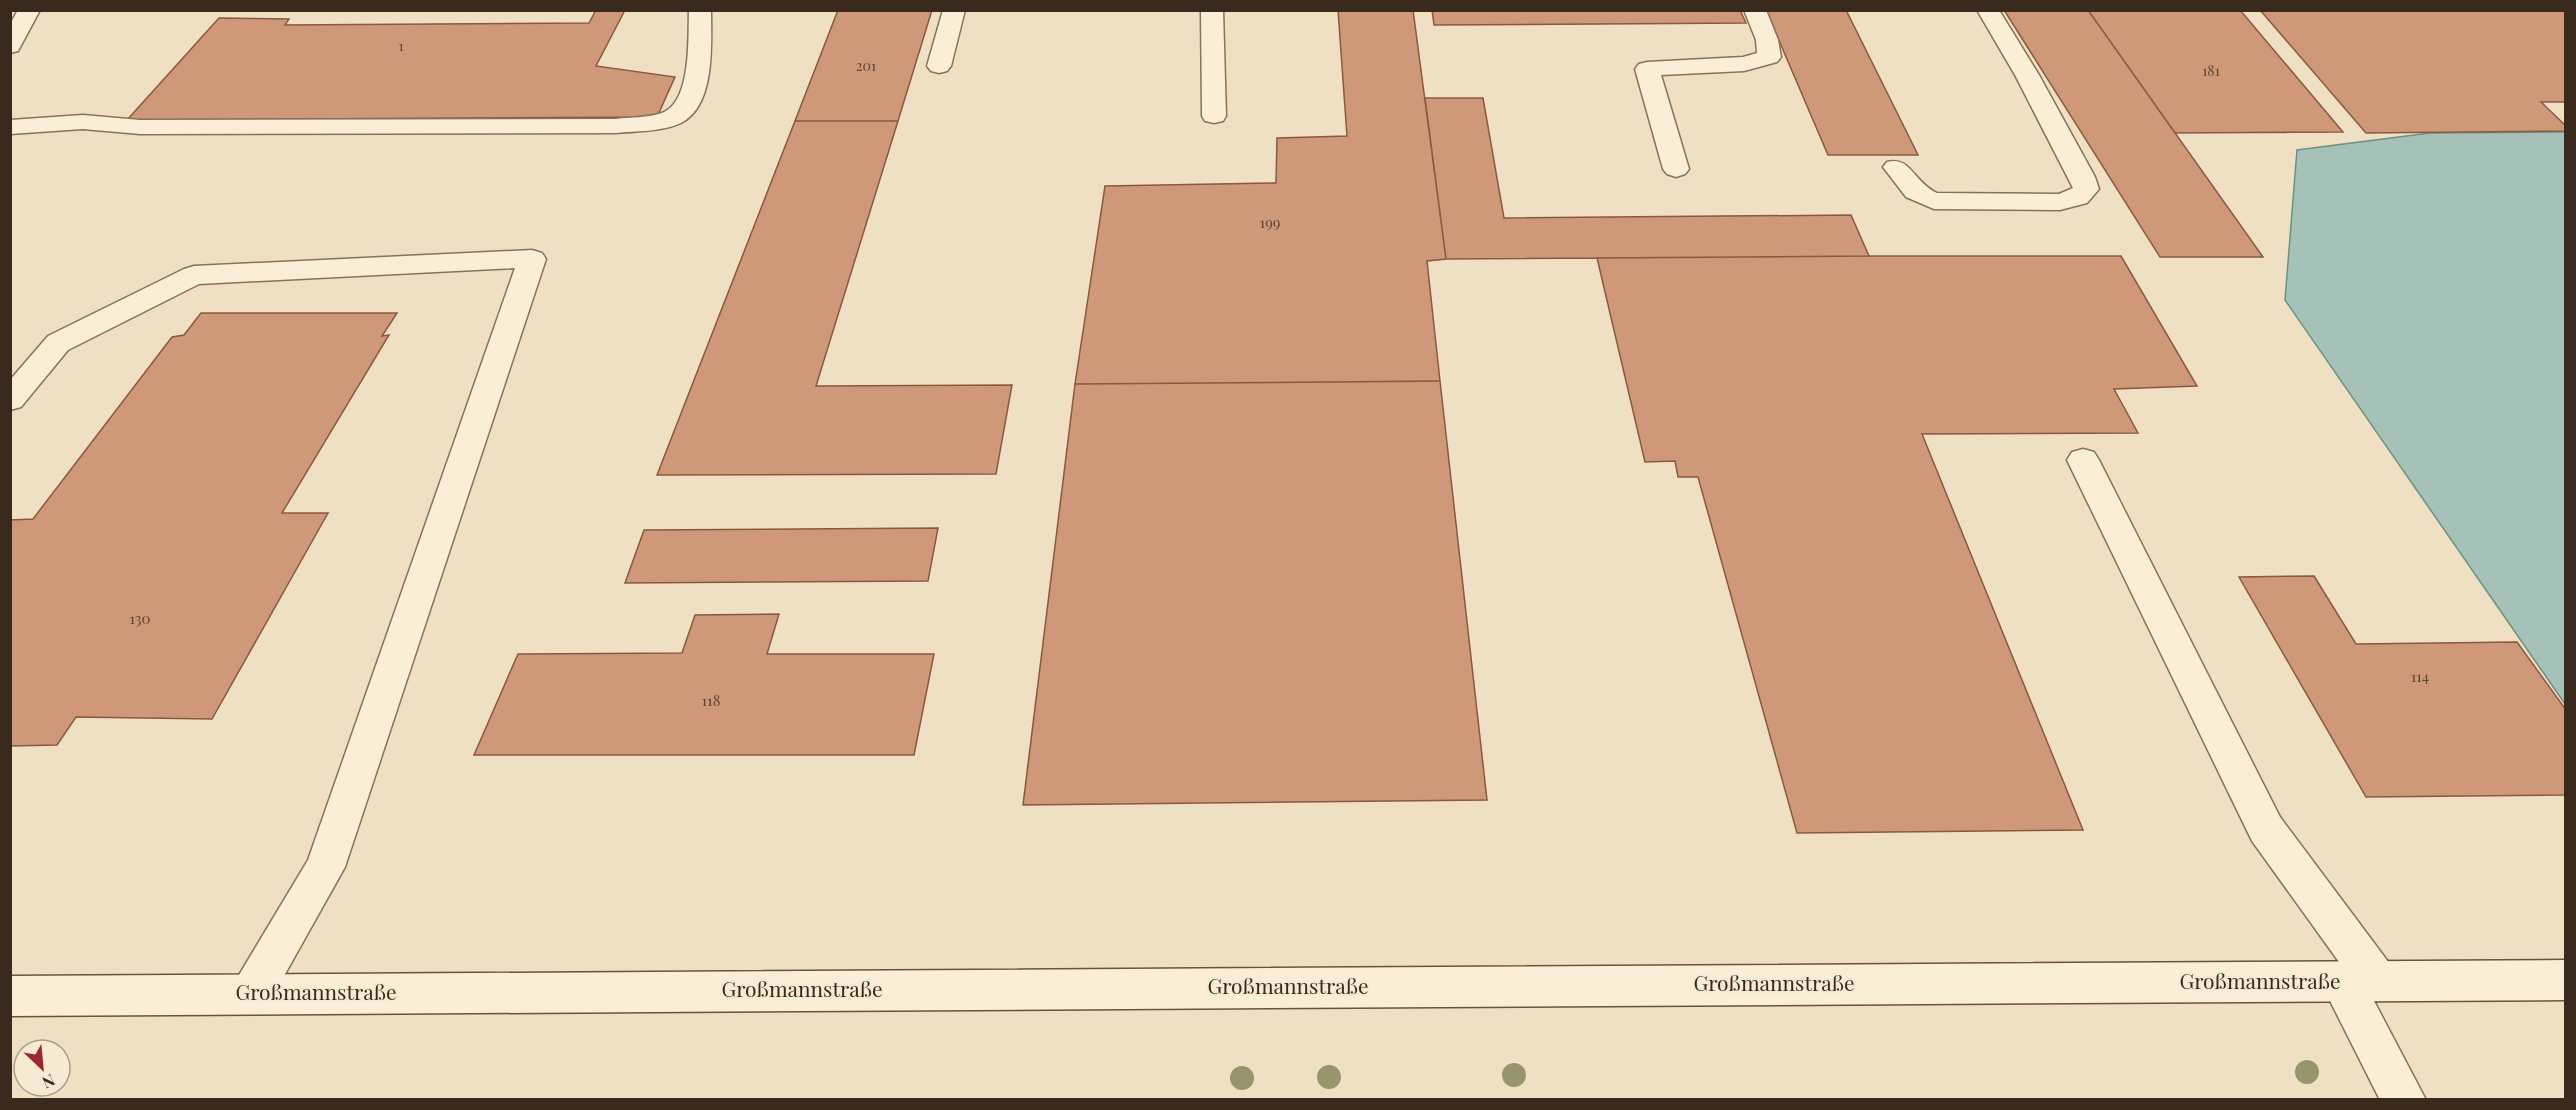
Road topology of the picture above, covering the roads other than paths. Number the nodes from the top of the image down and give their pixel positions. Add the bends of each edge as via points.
1 (29, 10) edge
2 (700, 10) edge
3 (954, 10) edge
4 (1212, 10) edge
5 (1755, 10) edge
6 (1988, 10) edge
7 (10, 46) edge
8 (939, 66) dead end
9 (1214, 117) dead end
10 (10, 127) edge
11 (1896, 167) dead end
12 (1676, 169) dead end
13 (10, 400) edge
14 (2083, 460) dead end
15 (2565, 980) edge
16 (2359, 981) junction
17 (251, 994) junction
18 (14, 1002) edge
19 (2404, 1100) edge

1 - 7 main road
2 - 10 main road via 693,97 672,117 616,126 140,127 83,122
3 - 8 main road
4 - 9 main road
5 - 12 main road via 1769,57 1744,64 1647,69
6 - 11 main road via 2086,189 2078,197 2060,202 1934,201 1918,195
13 - 17 main road via 58,343 194,275 532,258 325,867
14 - 16 main road via 2266,829
15 - 16 main road, Großmannstraße
16 - 17 main road, Großmannstraße
16 - 19 main road
17 - 18 main road, Großmannstraße

